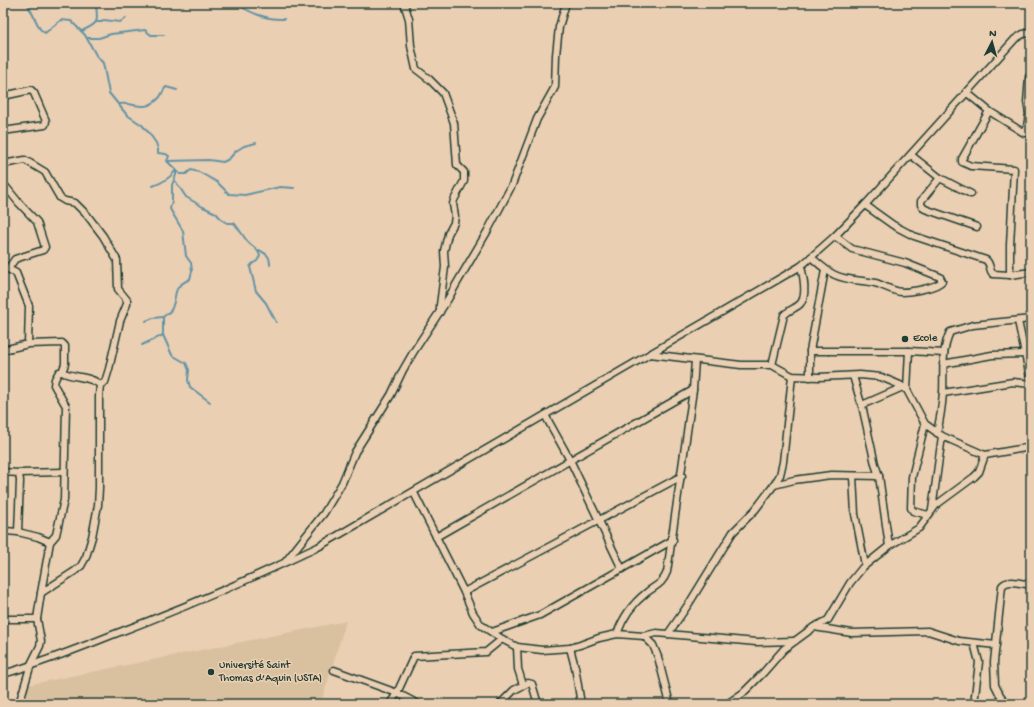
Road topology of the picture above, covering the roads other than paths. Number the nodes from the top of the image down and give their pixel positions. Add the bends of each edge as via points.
1 (404, 3) edge
2 (566, 3) edge
3 (1031, 33) edge
4 (1029, 77) dead end
5 (966, 92) junction
6 (3, 96) edge
7 (989, 111) junction
8 (3, 131) edge
9 (911, 155) junction
10 (3, 164) edge
11 (940, 178) junction
12 (3, 186) edge
13 (971, 194) dead end
14 (865, 205) junction
15 (977, 227) dead end
16 (835, 236) junction
17 (811, 257) junction
18 (802, 266) junction
19 (6, 269) edge
20 (825, 270) junction
21 (1031, 272) edge
22 (1010, 275) junction
23 (440, 312) junction
24 (1031, 319) edge
25 (1018, 321) junction
26 (28, 344) junction
27 (3, 350) edge
28 (810, 351) junction
29 (909, 351) junction
30 (944, 353) junction
31 (650, 354) junction
32 (1024, 354) junction
33 (695, 360) junction
34 (943, 364) junction
35 (772, 365) junction
36 (62, 372) junction
37 (792, 376) junction
38 (853, 376) junction
39 (810, 377) junction
40 (1031, 383) edge
41 (100, 386) junction
42 (905, 388) junction
43 (693, 390) junction
44 (943, 393) junction
45 (862, 405) junction
46 (545, 415) junction
47 (926, 424) junction
48 (939, 434) junction
49 (1031, 447) edge
50 (986, 455) junction
51 (570, 460) junction
52 (3, 472) edge
53 (64, 472) junction
54 (19, 473) junction
55 (682, 476) junction
56 (853, 476) junction
57 (879, 476) junction
58 (774, 485) junction
59 (414, 493) junction
60 (930, 512) junction
61 (599, 520) junction
62 (18, 532) junction
63 (3, 534) edge
64 (436, 537) junction
65 (673, 540) junction
66 (50, 542) junction
67 (889, 546) junction
68 (284, 564) junction
69 (865, 565) junction
70 (622, 569) junction
71 (1031, 585) edge
72 (464, 592) junction
73 (41, 593) junction
74 (3, 619) edge
75 (37, 619) junction
76 (814, 627) junction
77 (492, 632) junction
78 (617, 634) junction
79 (668, 634) junction
80 (644, 636) junction
81 (502, 639) junction
82 (795, 641) junction
83 (974, 643) junction
84 (996, 645) junction
85 (517, 647) junction
86 (570, 648) junction
87 (31, 664) junction
88 (334, 670) dead end
89 (3, 674) edge
90 (523, 685) junction
91 (397, 693) junction
92 (19, 704) edge
93 (390, 704) edge
94 (418, 704) edge
95 (500, 704) edge
96 (538, 704) edge
97 (581, 704) edge
98 (670, 704) edge
99 (727, 704) edge
100 (974, 704) edge
101 (1007, 704) edge

1 - 23 street via 409,19 416,69 443,93 454,123 457,165 464,172 464,181 454,200 454,223 444,251 445,267
2 - 23 street via 559,27 554,87 537,120 512,185
3 - 5 street via 1015,39
4 - 7 street via 1026,133
5 - 7 street
5 - 9 street
6 - 8 street via 33,91 46,121 45,125 41,126
7 - 22 street via 962,162 971,166 1014,169
9 - 11 street
9 - 14 street
10 - 41 street via 25,160 45,172 60,198 76,202 87,215 117,260 118,289 127,300 127,304 120,320 105,382
11 - 13 street
11 - 15 street via 920,201 920,205
12 - 19 street via 37,222 45,246 43,250 14,260
14 - 16 street
14 - 22 street via 914,236 986,260 993,274
16 - 17 street
16 - 20 street via 852,249 905,263 940,277 942,281 934,286 901,292 837,276
17 - 18 street
17 - 20 street
18 - 31 street
18 - 35 street via 805,287 803,300 784,315
19 - 26 street via 16,273 29,306
20 - 28 street
21 - 22 street
23 - 68 street via 355,452 330,503
24 - 25 street
25 - 30 street via 973,325 950,332
25 - 32 street
26 - 27 street
26 - 36 street via 64,344 66,355
28 - 29 street
28 - 39 street
29 - 30 street
29 - 42 street
30 - 34 street
31 - 33 street
31 - 46 street
32 - 34 street via 992,355
32 - 40 street
33 - 35 street via 741,365
33 - 43 street
34 - 44 street
35 - 37 street
36 - 41 street via 91,380
36 - 53 street via 54,379 54,385 66,406
37 - 39 street
37 - 58 street via 783,462
38 - 39 street
38 - 42 street via 881,377
38 - 45 street
40 - 44 street via 1013,382
41 - 73 street via 100,488 92,537 81,566
42 - 45 street
42 - 47 street
43 - 51 street
43 - 55 street
44 - 48 street
45 - 57 street
46 - 51 street
46 - 59 street
47 - 48 street
47 - 60 street via 912,477 911,508 914,511
48 - 50 street
48 - 60 street
49 - 50 street
50 - 60 street via 974,477
51 - 61 street
51 - 64 street
52 - 54 street
53 - 54 street
53 - 66 street via 64,500 56,535
54 - 62 street
55 - 61 street
55 - 65 street
56 - 57 street
56 - 58 street via 813,477
56 - 69 street via 856,514
57 - 67 street
58 - 79 street via 755,510 733,532
59 - 64 street
59 - 68 street via 318,548
60 - 67 street via 919,528
61 - 70 street
61 - 72 street
62 - 63 street via 5,531
62 - 66 street
64 - 72 street
65 - 70 street
65 - 78 street via 664,580 639,599 622,620
66 - 73 street
67 - 69 street
68 - 87 street via 148,621
69 - 76 street via 828,620
70 - 77 street via 540,615
71 - 84 street via 1009,582 1002,586
72 - 77 street via 481,625
73 - 75 street
74 - 75 street
75 - 87 street via 41,641
76 - 82 street
76 - 83 street via 852,633 928,632
77 - 81 street
78 - 80 street
78 - 86 street
79 - 80 street
79 - 82 street via 756,642
80 - 98 street via 654,645
81 - 85 street
81 - 91 street via 486,652 414,656
82 - 99 street via 784,649 743,693
83 - 84 street
83 - 100 street via 979,662
84 - 101 street via 995,685
85 - 86 street via 542,650
85 - 90 street via 518,669
86 - 97 street via 576,667
87 - 89 street
87 - 92 street
88 - 91 street
90 - 95 street
90 - 96 street via 532,684
91 - 93 street
91 - 94 street

